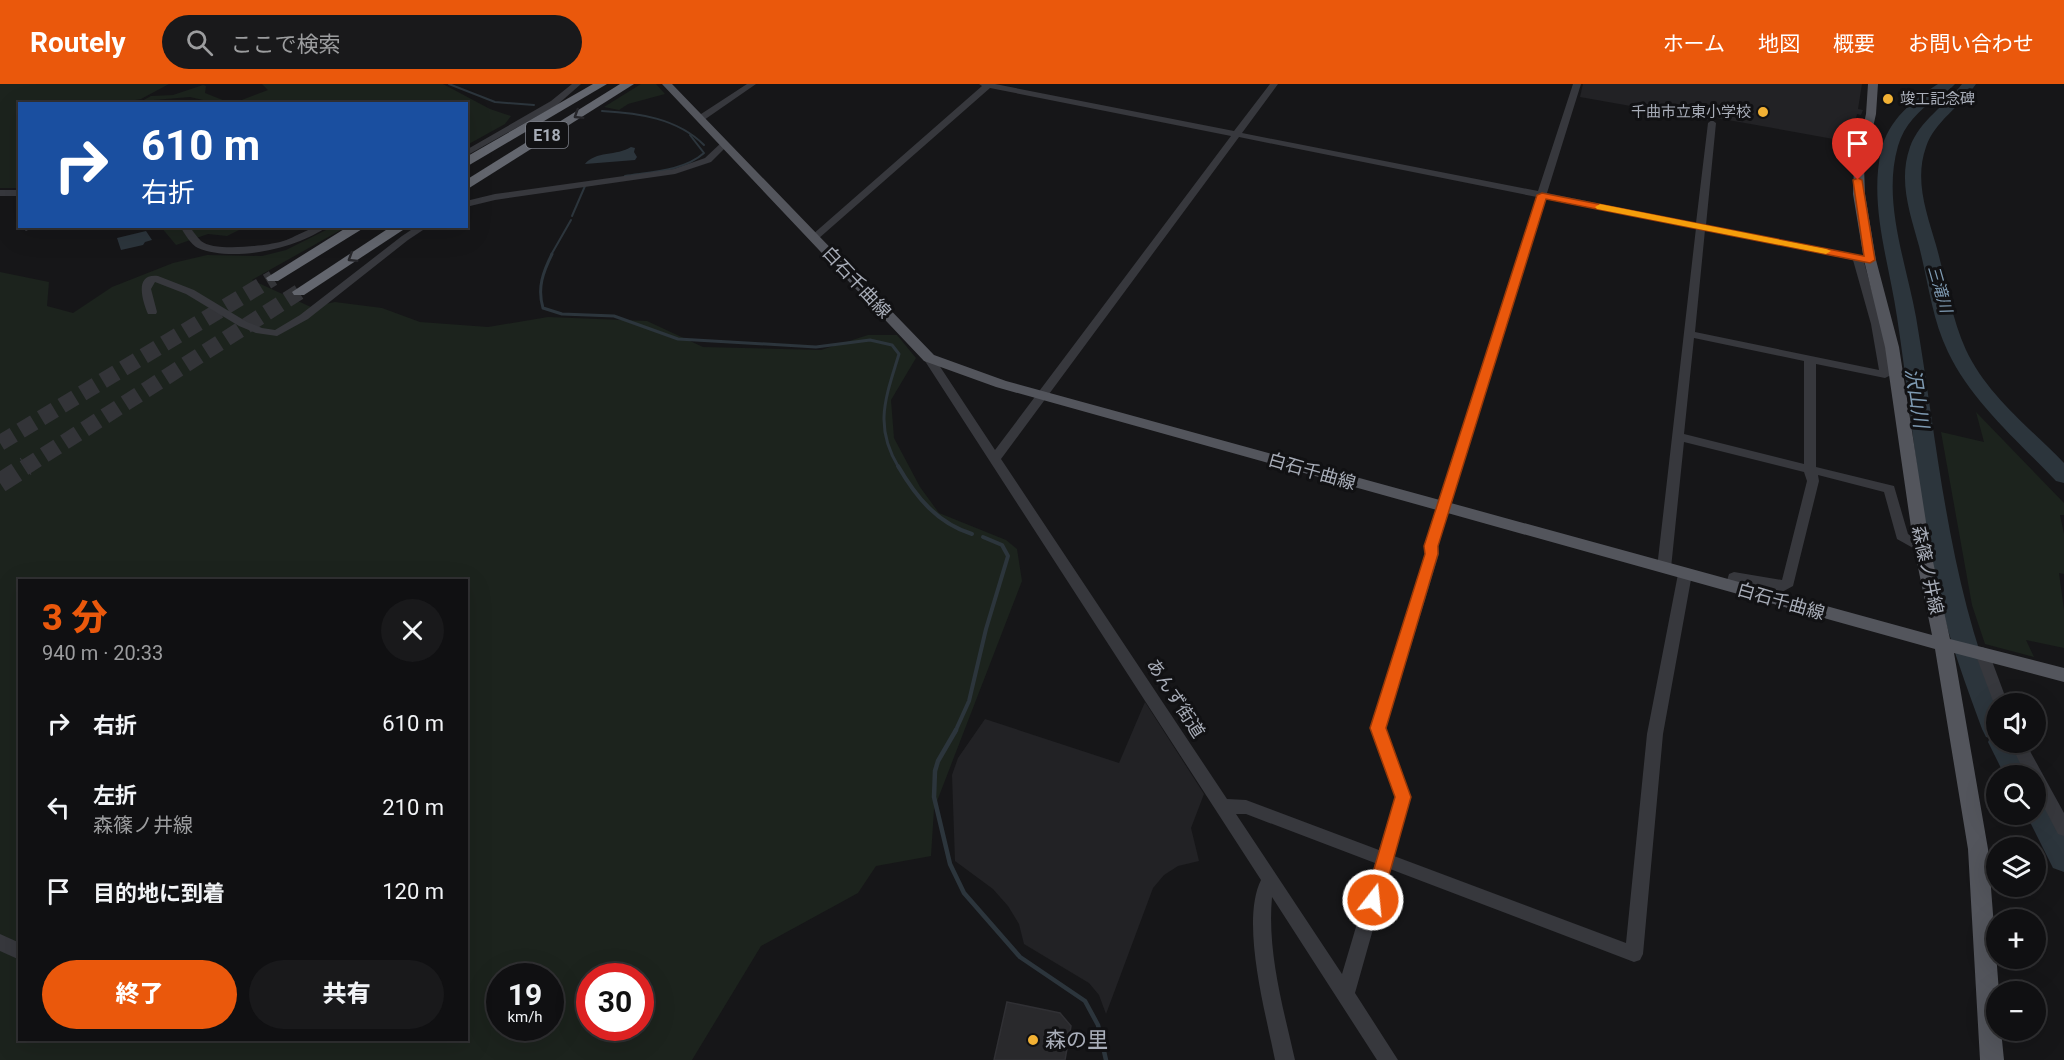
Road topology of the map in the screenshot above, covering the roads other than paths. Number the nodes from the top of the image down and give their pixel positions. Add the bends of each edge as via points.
1 (577, 84) edge
2 (601, 84) edge
3 (628, 84) edge
4 (667, 84) edge
5 (752, 84) edge
6 (987, 84) edge
7 (1274, 84) edge
8 (1577, 84) edge
9 (1873, 84) edge
10 (700, 118) junction
11 (1712, 123) dead end
12 (1236, 134) junction
13 (725, 144) junction
14 (468, 152) edge
15 (468, 163) edge
16 (468, 185) edge
17 (0, 193) edge
18 (18, 193) edge
19 (1542, 195) junction
20 (468, 203) edge
21 (1702, 227) junction
22 (186, 228) edge
23 (320, 228) edge
24 (357, 228) edge
25 (399, 228) edge
26 (422, 228) edge
27 (814, 237) junction
28 (1864, 259) junction
29 (273, 278) tunnel mouth
30 (298, 292) tunnel mouth
31 (152, 312) dead end
32 (1690, 334) junction
33 (929, 358) junction
34 (1810, 359) junction
35 (1042, 396) junction
36 (1679, 438) junction
37 (996, 457) junction
38 (1810, 470) junction
39 (1444, 508) junction
40 (1922, 549) junction
41 (1664, 568) junction
42 (1684, 574) junction
43 (1732, 587) junction
44 (1946, 644) junction
45 (1981, 652) junction
46 (2064, 675) edge
47 (1997, 693) edge
48 (2046, 797) edge
49 (1224, 806) junction
50 (2064, 829) edge
51 (1386, 858) junction
52 (1270, 879) junction
53 (0, 942) edge
54 (18, 951) edge
55 (1346, 994) junction
56 (1285, 1060) edge
57 (1388, 1060) edge
58 (1992, 1060) edge

1 - 14 street via 554,103
2 - 15 highway, E18
3 -> 16 highway, E18
4 - 10 main road, 白石千曲線
5 - 10 street
6 - 12 street
6 - 27 street
7 - 12 street
8 - 19 street
9 - 28 main road, 森篠ノ井線 via 1858,180
10 - 13 main road, 白石千曲線
11 - 21 street
12 - 19 street
12 - 35 street
13 - 20 street via 700,164 675,171
13 - 27 main road, 白石千曲線
17 - 18 street
19 - 21 street
19 - 39 street
21 - 28 street
21 - 32 street
22 - 23 street via 199,245 222,250 284,244
24 - 29 highway
25 -> 30 highway
26 - 31 street via 282,331 268,333 243,324 190,291 154,278 145,290
27 - 33 main road, 白石千曲線
28 - 34 street via 1885,375
28 - 40 main road, 森篠ノ井線 via 1892,346
32 - 34 street
32 - 36 street
33 - 35 main road, 白石千曲線
33 - 37 street, あんず街道
34 - 38 street
35 - 37 street
35 - 39 main road, 白石千曲線
36 - 38 street
36 - 41 street
37 - 49 street, あんず街道
38 - 40 street via 1890,489 1902,536
38 - 43 street via 1813,481 1788,583 1782,586 1734,577
39 - 41 main road, 白石千曲線
39 - 51 street via 1378,728 1403,797
40 - 44 main road, 森篠ノ井線
41 - 42 main road, 白石千曲線
42 - 43 main road, 白石千曲線
42 - 51 street via 1655,734 1634,954
43 - 44 main road, 白石千曲線
44 - 45 main road, 白石千曲線
44 - 58 main road, 森篠ノ井線 via 1978,849
45 - 46 main road, 白石千曲線
45 - 47 street
48 - 50 street
49 - 51 street via 1246,807
49 - 52 street, あんず街道
51 - 55 street
52 - 55 street, あんず街道
52 - 56 street via 1265,883 1263,896 1265,963
53 - 54 street
55 - 57 street, あんず街道

